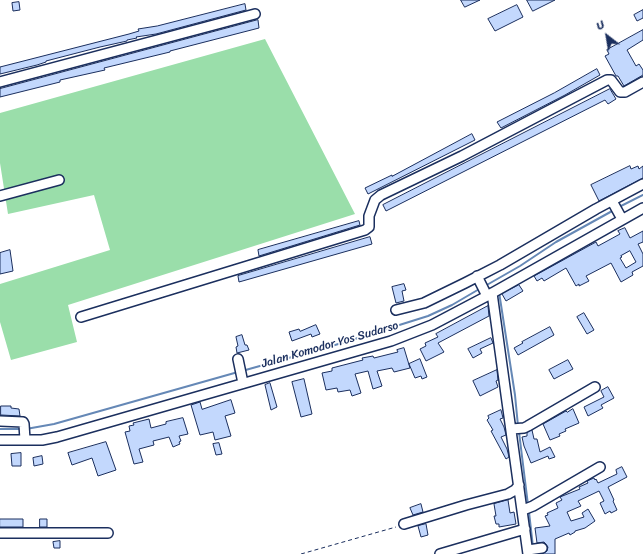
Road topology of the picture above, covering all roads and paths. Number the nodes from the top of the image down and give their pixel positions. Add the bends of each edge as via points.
1 (255, 14) dead end
2 (0, 82) edge
3 (643, 82) edge
4 (59, 180) dead end
5 (643, 184) edge
6 (0, 196) edge
7 (613, 202) junction
8 (643, 208) edge
9 (620, 216) junction
10 (478, 278) junction
11 (492, 292) junction
12 (396, 310) dead end
13 (81, 317) dead end
14 (595, 387) dead end
15 (0, 421) edge
16 (516, 428) junction
17 (25, 437) junction
18 (0, 440) edge
19 (600, 467) dead end
20 (519, 485) junction
21 (527, 509) junction
22 (404, 524) joint
23 (525, 529) junction
24 (0, 533) edge
25 (108, 533) dead end
26 (533, 550) edge
27 (301, 554) edge
28 (440, 554) edge

1 - 2 street
3 - 13 street via 620,92 611,80 608,80 381,195 375,200 369,216 369,227 365,230
4 - 6 street
5 - 7 street
7 - 9 street
7 - 10 street
8 - 9 street, Jalan Komodor Yos Sudarso
9 - 11 street, Jalan Komodor Yos Sudarso
10 - 11 street
10 - 12 street via 424,303
11 - 16 street
11 - 17 street, Jalan Komodor Yos Sudarso via 432,325 391,341 241,371 57,437 42,440
14 - 16 street via 528,426
15 - 17 street via 23,422
16 - 20 street
17 - 18 street, Jalan Komodor Yos Sudarso
19 - 21 street
20 - 21 street
20 - 22 street via 508,494
21 - 23 street
22 - 27 path
23 - 26 street
23 - 28 street
24 - 25 street

